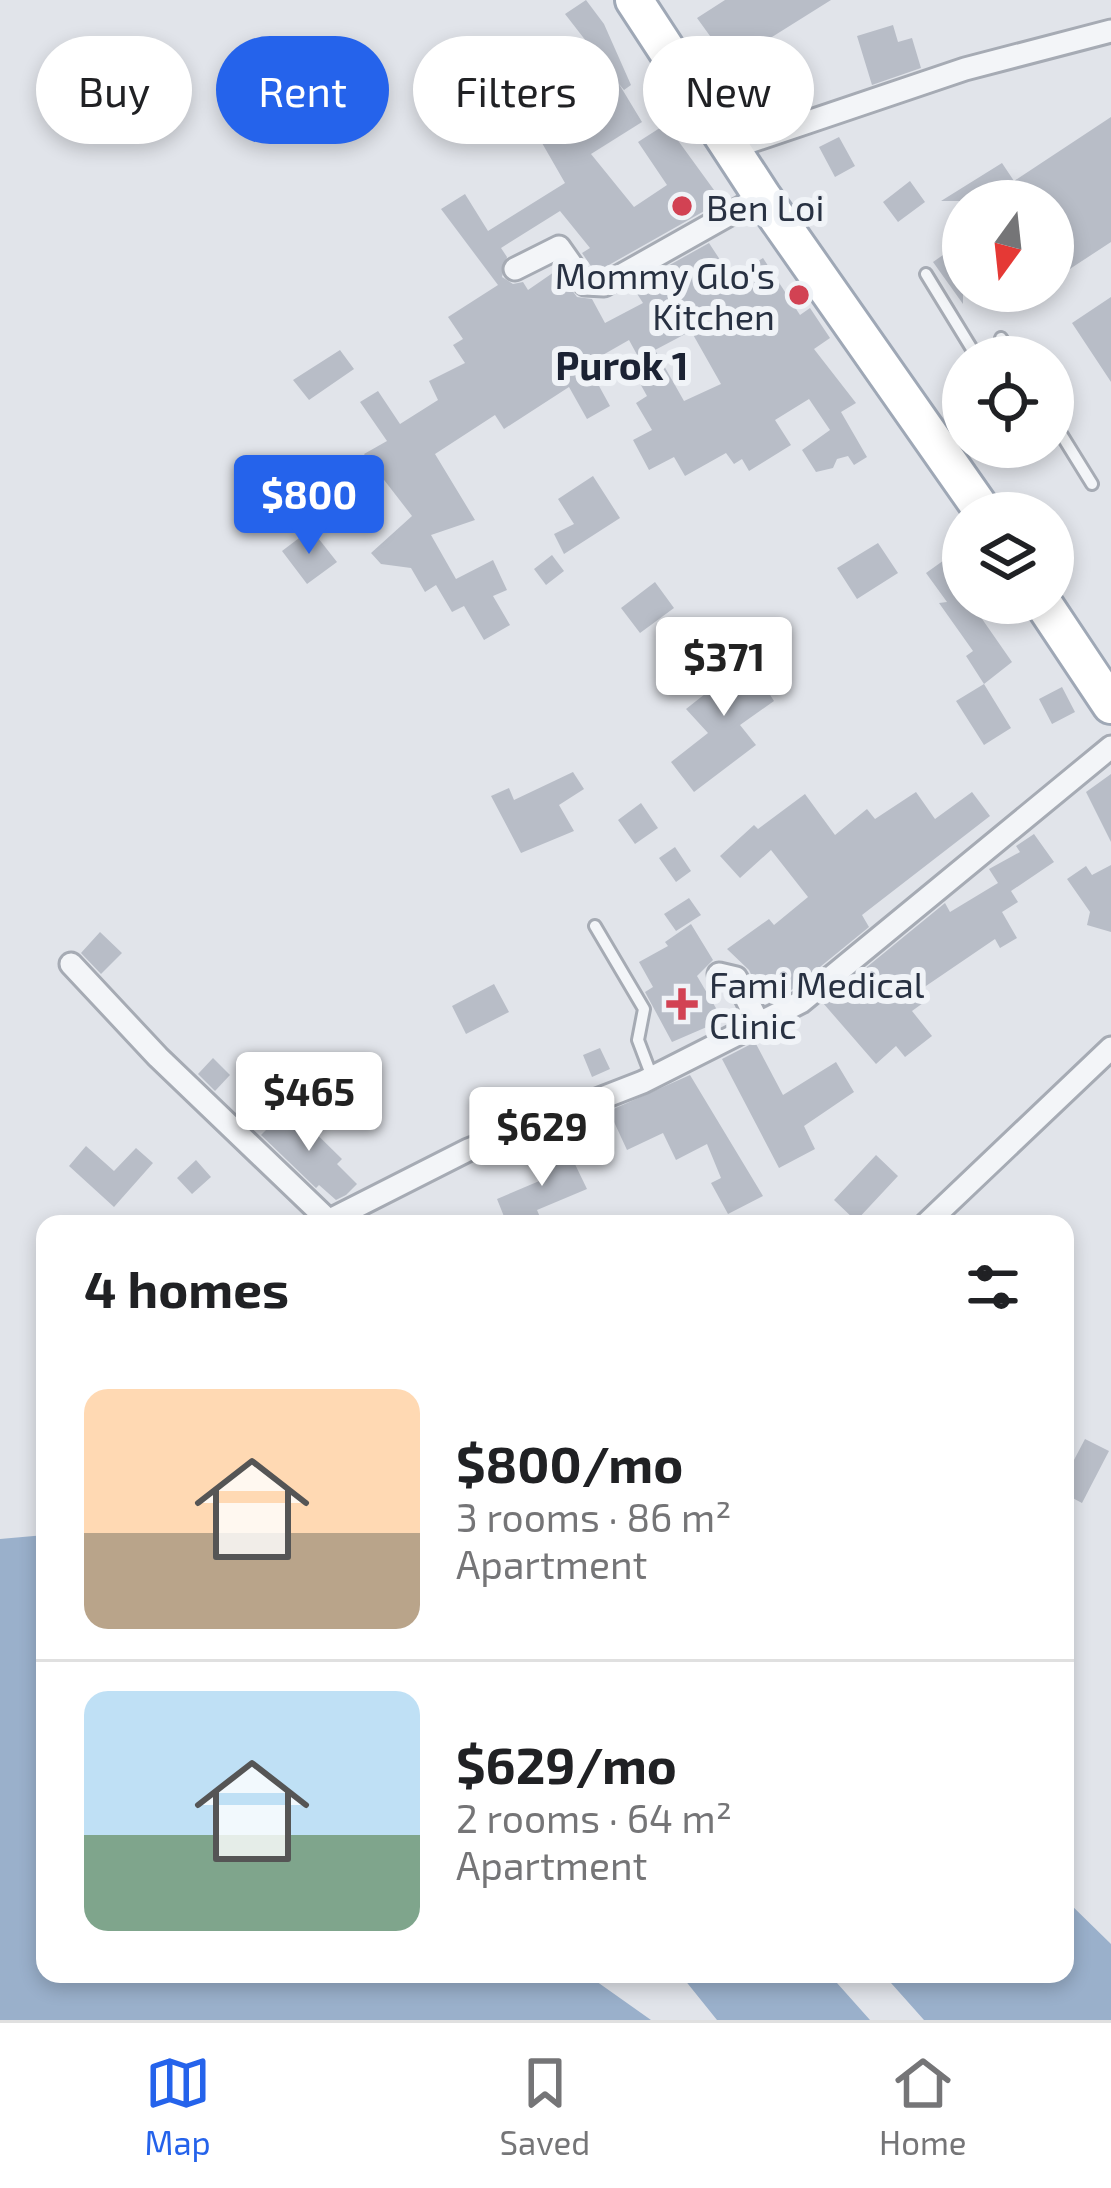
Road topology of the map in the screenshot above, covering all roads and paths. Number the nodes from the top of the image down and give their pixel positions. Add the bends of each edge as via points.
1 (634, 0) edge
2 (1111, 31) edge
3 (734, 147) junction
4 (762, 196) junction
5 (515, 269) dead end
6 (926, 274) dead end
7 (964, 336) edge
8 (1074, 454) edge
9 (1093, 484) dead end
10 (968, 492) edge
11 (1057, 624) edge
12 (1111, 705) edge
13 (1111, 748) edge
14 (595, 926) dead end
15 (71, 964) dead end
16 (719, 974) dead end
17 (759, 1024) junction
18 (1111, 1048) edge
19 (652, 1077) junction
20 (318, 1215) edge
21 (339, 1215) edge
22 (935, 1215) edge

1 - 3 main road
2 - 3 street via 964,69
3 - 4 main road
4 - 5 street via 604,285 585,284 559,247
4 - 10 main road
6 - 7 lane
8 - 9 lane
11 - 12 main road
13 - 17 street via 801,1002
14 - 19 lane via 644,1009 638,1040
15 - 20 street
16 - 17 street via 736,978
17 - 19 street
18 - 22 street
19 - 21 street via 468,1150

